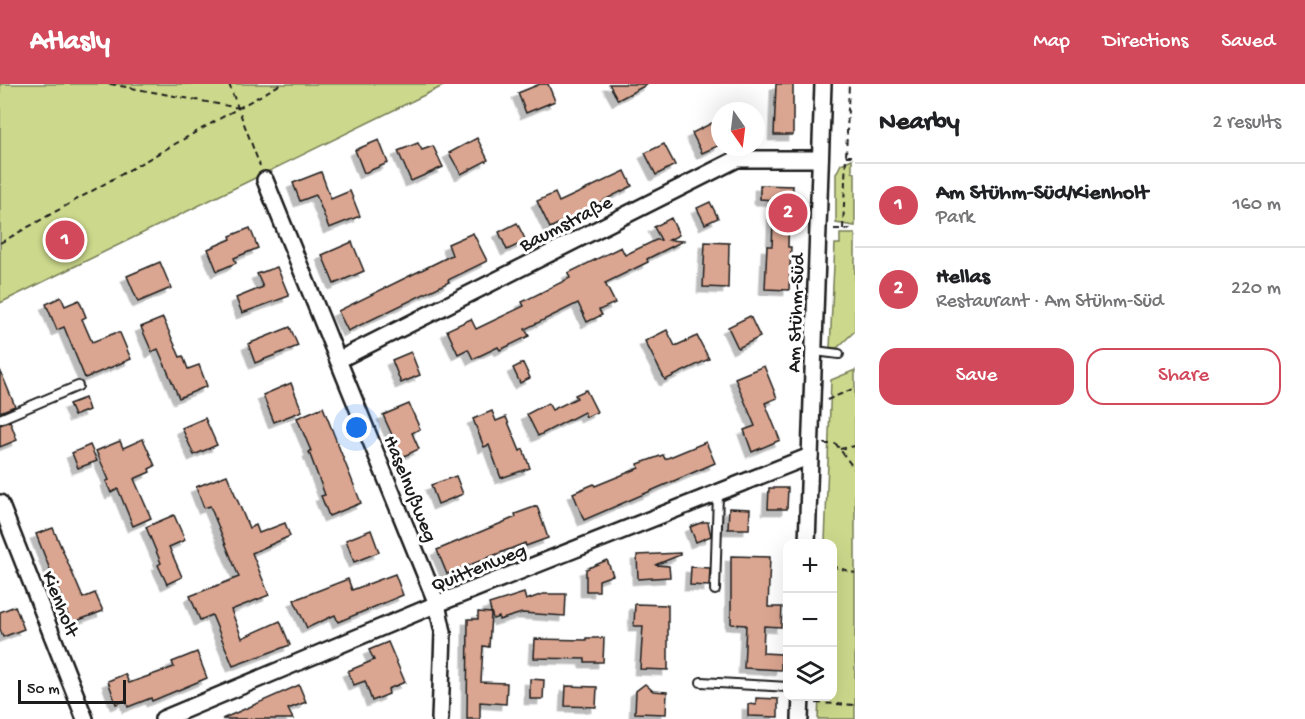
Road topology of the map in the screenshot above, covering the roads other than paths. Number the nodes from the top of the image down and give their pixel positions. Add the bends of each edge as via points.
1 (823, 84) edge
2 (820, 159) junction
3 (265, 180) road end
4 (815, 351) junction
5 (839, 354) dead end
6 (338, 360) junction
7 (78, 386) dead end
8 (0, 418) edge
9 (810, 456) junction
10 (718, 494) junction
11 (0, 502) edge
12 (807, 539) edge
13 (715, 590) dead end
14 (437, 604) junction
15 (701, 682) dead end
16 (783, 687) edge
17 (801, 701) edge
18 (85, 719) edge
19 (163, 719) edge
20 (440, 719) edge
21 (800, 719) edge

1 - 2 street, Am Stühm-Süd
2 - 4 street, Am Stühm-Süd
2 - 6 street, Baumstraße via 737,159
3 - 6 street, Haselnußweg
4 - 5 lane
4 - 9 street, Am Stühm-Süd
6 - 14 street, Haselnußweg
7 - 8 lane
9 - 10 street, Quittenweg
9 - 12 street, Am Stühm-Süd
10 - 13 lane
10 - 14 street, Quittenweg
11 - 18 street, Kienholt
14 - 19 street, Quittenweg
14 - 20 street, Haselnußweg via 443,632
15 - 16 lane
17 - 21 street

